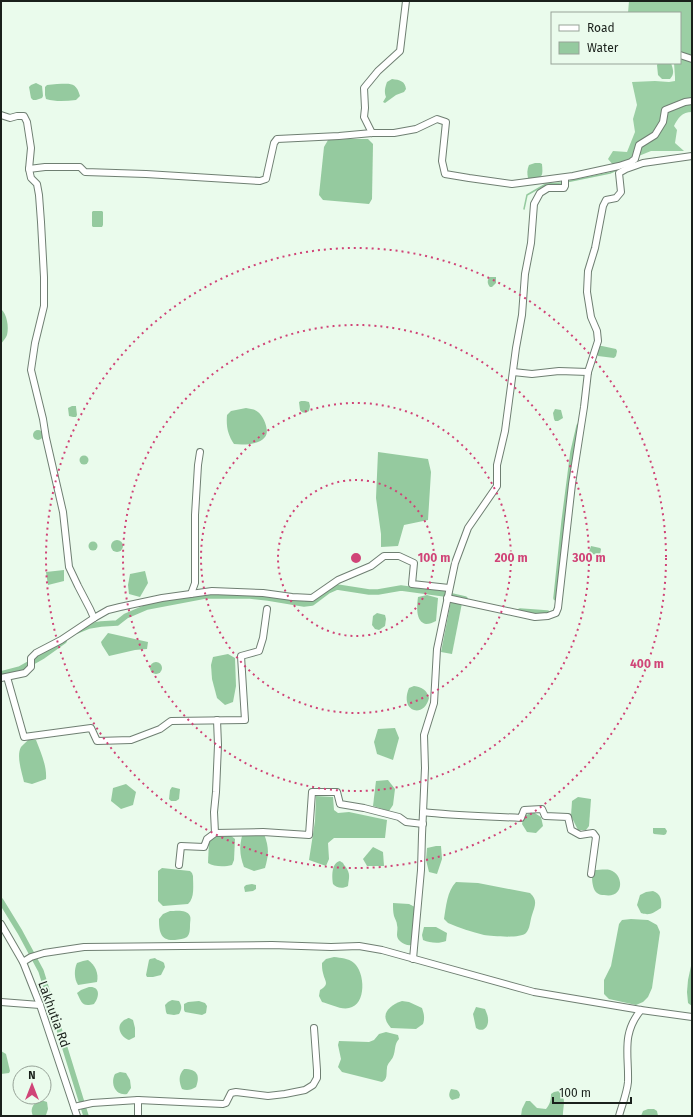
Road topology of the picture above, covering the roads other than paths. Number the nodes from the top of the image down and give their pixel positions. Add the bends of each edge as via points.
1 (406, 1) edge
2 (681, 55) edge
3 (692, 59) edge
4 (692, 101) edge
5 (1, 115) edge
6 (372, 133) junction
7 (692, 156) edge
8 (29, 169) junction
9 (565, 178) junction
10 (513, 372) junction
11 (588, 372) junction
12 (200, 452) dead end
13 (449, 588) junction
14 (191, 594) junction
15 (447, 598) junction
16 (267, 609) dead end
17 (94, 618) junction
18 (4, 677) edge
19 (217, 720) junction
20 (423, 812) junction
21 (423, 824) junction
22 (215, 833) junction
23 (179, 865) dead end
24 (591, 874) dead end
25 (1, 924) edge
26 (413, 959) junction
27 (22, 962) junction
28 (1, 1002) edge
29 (40, 1005) junction
30 (641, 1010) junction
31 (692, 1017) edge
32 (314, 1028) dead end
33 (138, 1100) junction
34 (74, 1107) junction
35 (77, 1116) edge
36 (138, 1116) edge
37 (619, 1116) edge

1 - 6 street via 400,51 364,88 364,118
2 - 3 street
4 - 9 street via 665,110 663,122 655,135 639,146 635,159 631,162
5 - 8 street via 10,118 24,116 30,148
6 - 8 street via 278,139 274,142 266,179 260,181 85,172 80,167
6 - 9 street via 416,129 436,119 446,122 442,161 445,174 512,184
7 - 11 street via 643,163 619,173 621,192 616,198 606,200 603,206 588,271 586,292 598,341
8 - 17 street via 31,178 37,184 39,195 44,277 44,306 31,370 62,512 69,567
9 - 10 street via 564,188 548,188 540,193 534,204
10 - 11 street
10 - 13 street via 505,431 497,465 497,486 468,528
11 - 15 street via 556,613 535,617
12 - 14 street via 195,515 195,583
13 - 14 street via 412,584 414,563 399,556 384,556 371,566 338,580 312,598 212,591
13 - 15 street
14 - 17 street via 120,607
15 - 20 street via 437,650 434,703 424,735
16 - 19 street via 259,651 241,656 245,720
17 - 18 street via 36,653 31,658 31,667 25,673
18 - 19 street via 24,737 91,728 97,741 131,740 160,729 171,721
19 - 22 street
20 - 21 street
20 - 24 street via 521,818 524,810 542,809 545,816 568,817 571,830 580,835 592,833 596,837
21 - 22 street via 406,822 393,815 340,804 337,792 312,792 309,835 263,832
21 - 26 street
22 - 23 street via 204,847 181,846
25 - 27 street, Lakhutia Rd
26 - 27 street via 359,946 129,946 84,947 44,953
26 - 30 street via 534,992
27 - 29 street, Lakhutia Rd
28 - 29 street
29 - 34 street, Lakhutia Rd
30 - 31 street
30 - 37 street via 634,1019 626,1042 628,1084
32 - 33 street via 318,1070 313,1085 305,1090 268,1096 236,1092 231,1093 226,1103 222,1104
33 - 34 street via 92,1103
33 - 36 street
34 - 35 street, Lakhutia Rd

